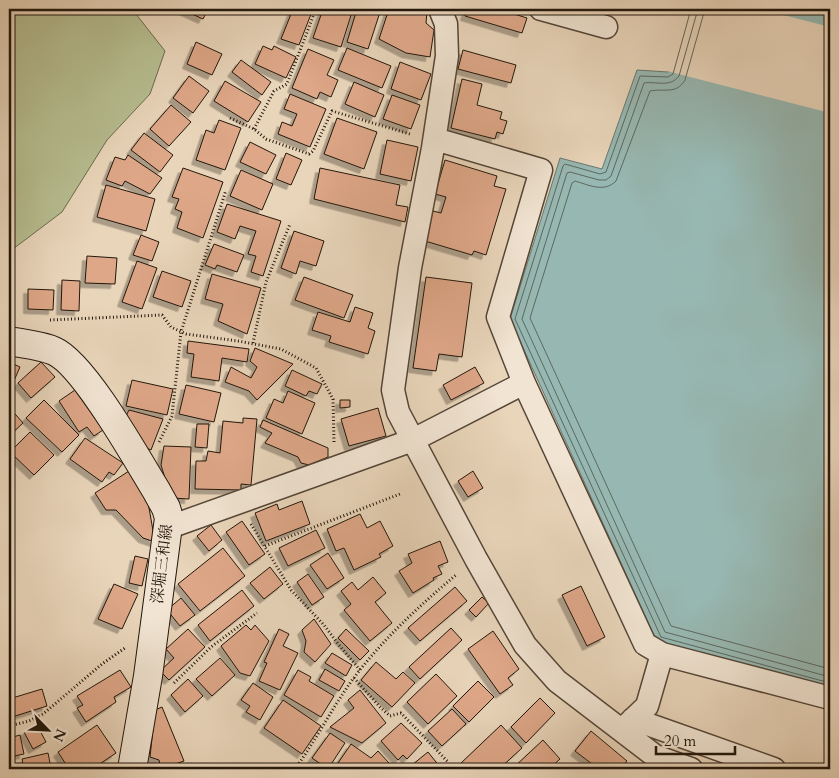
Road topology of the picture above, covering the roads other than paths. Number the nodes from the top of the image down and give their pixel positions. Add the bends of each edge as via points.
1 (440, 9) edge
2 (541, 9) edge
3 (606, 27) dead end
4 (435, 139) junction
5 (9, 341) edge
6 (524, 382) junction
7 (413, 440) junction
8 (167, 528) junction
9 (662, 654) junction
10 (830, 698) edge
11 (627, 725) junction
12 (658, 763) edge
13 (132, 769) edge
14 (691, 769) edge
15 (774, 769) edge

1 - 4 street via 446,24 448,56
2 - 3 street
4 - 6 street via 541,170 498,317
4 - 7 street via 410,268 393,390 398,412
5 - 8 main road, 深堀三和線 via 54,351 63,356 88,383 166,508
6 - 7 street
6 - 9 street via 645,644
7 - 8 street
7 - 11 street via 525,645 557,681
8 - 13 main road, 深堀三和線
9 - 10 street
9 - 11 street via 647,706
11 - 12 street
11 - 15 street
12 - 14 street

